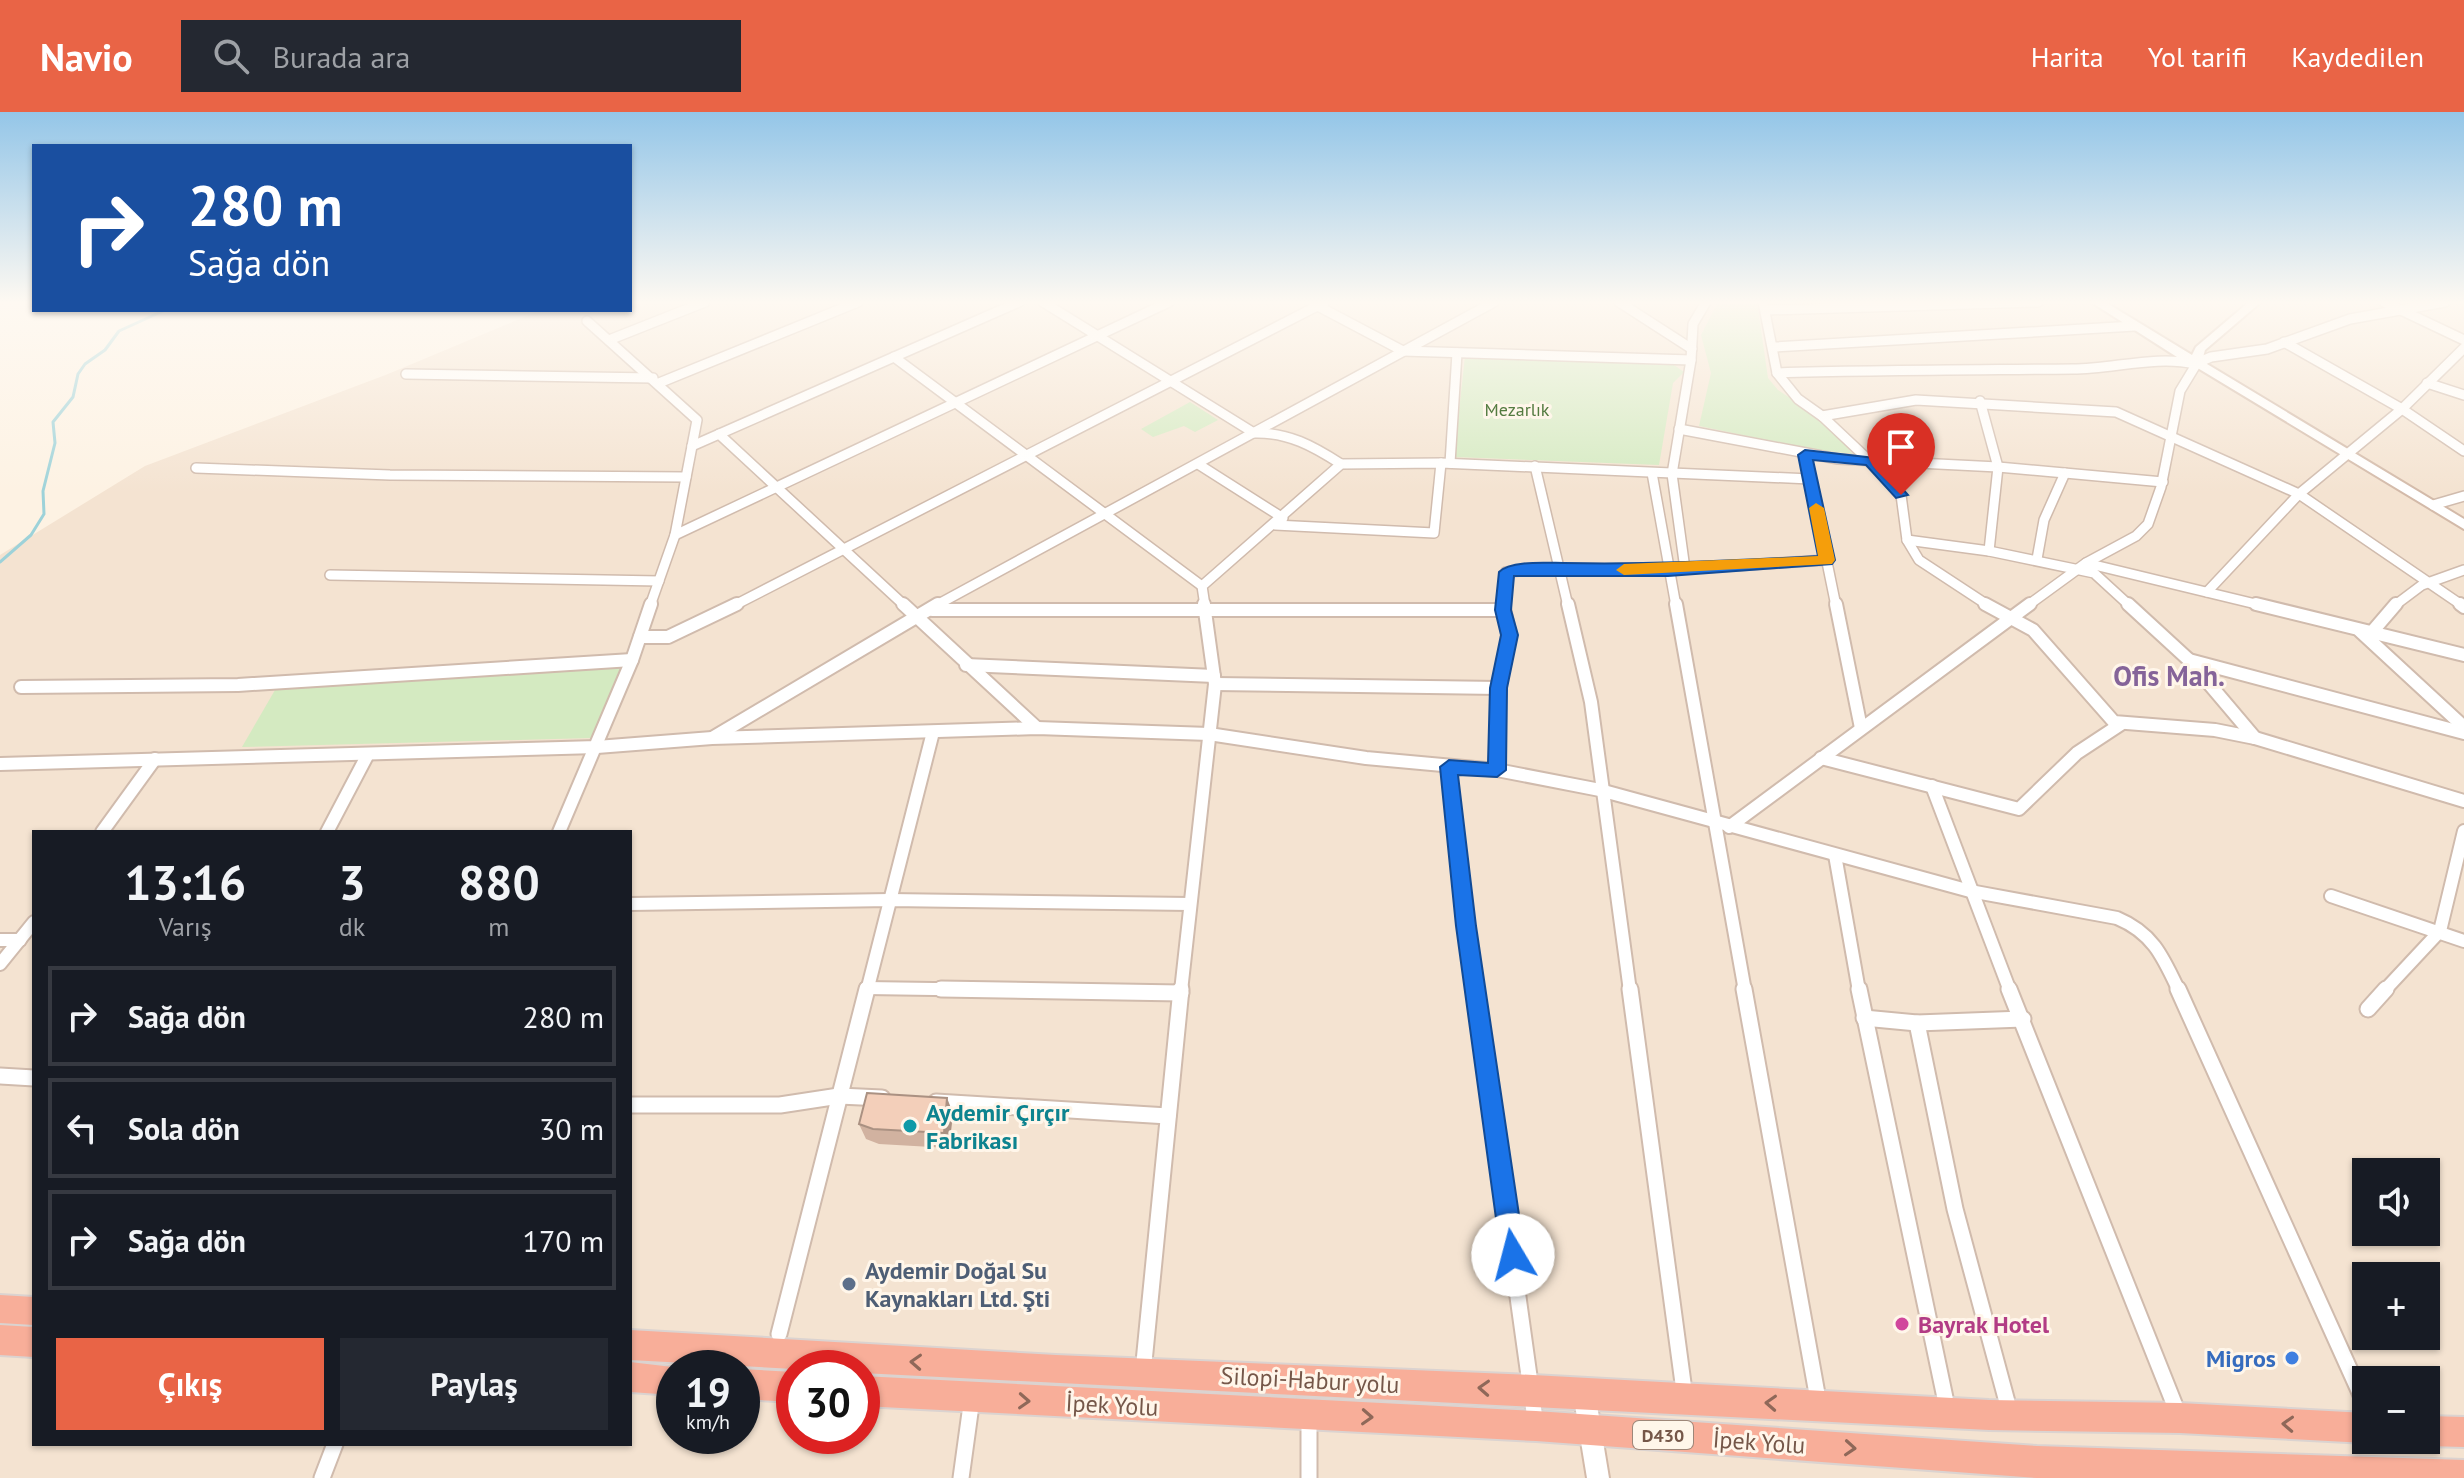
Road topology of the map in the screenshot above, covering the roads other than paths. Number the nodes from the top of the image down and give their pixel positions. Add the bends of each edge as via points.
1 (639, 366) edge
2 (695, 366) edge
3 (874, 366) edge
4 (906, 366) edge
5 (1035, 366) edge
6 (1143, 366) edge
7 (1198, 366) edge
8 (1376, 366) edge
9 (1456, 366) edge
10 (1690, 366) edge
11 (1776, 366) edge
12 (2112, 366) edge
13 (2194, 366) edge
14 (2198, 366) edge
15 (2326, 366) edge
16 (2445, 366) edge
17 (1777, 373) junction
18 (406, 374) dead end
19 (656, 381) junction
20 (1167, 382) junction
21 (2427, 383) junction
22 (2464, 395) edge
23 (1980, 401) junction
24 (957, 403) junction
25 (2402, 409) junction
26 (1822, 416) junction
27 (1679, 429) junction
28 (1254, 433) junction
29 (719, 434) junction
30 (2171, 434) junction
31 (692, 446) junction
32 (2464, 451) edge
33 (2347, 453) junction
34 (1805, 455) junction
35 (1025, 456) junction
36 (1870, 461) junction
37 (1445, 463) junction
38 (1198, 464) junction
39 (1341, 464) junction
40 (1535, 466) junction
41 (1998, 467) junction
42 (196, 468) dead end
43 (1652, 473) junction
44 (2065, 473) junction
45 (1672, 474) junction
46 (686, 477) junction
47 (1810, 479) junction
48 (2163, 482) junction
49 (777, 488) junction
50 (2299, 494) junction
51 (2464, 496) edge
52 (2433, 505) junction
53 (1105, 514) junction
54 (1279, 522) junction
55 (2464, 525) edge
56 (675, 535) junction
57 (1907, 540) junction
58 (1989, 551) junction
59 (843, 552) junction
60 (2037, 559) junction
61 (1827, 560) junction
62 (2083, 565) junction
63 (1558, 568) junction
64 (1685, 569) junction
65 (1668, 570) junction
66 (2464, 570) edge
67 (330, 575) dead end
68 (2425, 580) junction
69 (659, 581) junction
70 (1202, 586) junction
71 (2207, 592) junction
72 (1205, 607) junction
73 (2464, 607) edge
74 (929, 610) junction
75 (1503, 610) junction
76 (916, 616) junction
77 (2009, 618) junction
78 (2358, 629) junction
79 (2372, 632) junction
80 (640, 637) junction
81 (2464, 655) edge
82 (632, 660) junction
83 (2189, 660) junction
84 (966, 665) junction
85 (1214, 680) junction
86 (21, 687) dead end
87 (1499, 688) junction
88 (2121, 724) junction
89 (2464, 727) edge
90 (1037, 728) junction
91 (1861, 728) junction
92 (933, 732) junction
93 (2464, 733) edge
94 (1209, 734) junction
95 (712, 738) junction
96 (2255, 738) junction
97 (597, 747) junction
98 (368, 754) junction
99 (1821, 758) junction
100 (155, 759) junction
101 (0, 764) edge
102 (1449, 767) junction
103 (1497, 770) junction
104 (1932, 786) junction
105 (1600, 790) junction
106 (2464, 801) edge
107 (1722, 825) junction
108 (103, 830) edge
109 (328, 830) edge
110 (560, 830) edge
111 (2464, 831) edge
112 (1835, 855) junction
113 (1970, 891) junction
114 (2331, 896) dead end
115 (890, 900) junction
116 (632, 904) edge
117 (1190, 904) junction
118 (32, 925) edge
119 (2440, 931) junction
120 (0, 940) edge
121 (20, 940) junction
122 (2464, 941) edge
123 (0, 964) edge
124 (866, 988) junction
125 (1181, 993) junction
126 (2368, 1009) dead end
127 (1864, 1018) junction
128 (2023, 1019) junction
129 (1917, 1023) junction
130 (0, 1076) edge
131 (32, 1078) edge
132 (839, 1096) junction
133 (632, 1105) edge
134 (1168, 1116) junction
135 (0, 1309) edge
136 (32, 1311) edge
137 (779, 1334) dead end
138 (0, 1340) edge
139 (32, 1342) edge
140 (632, 1345) edge
141 (1143, 1372) junction
142 (2352, 1375) edge
143 (632, 1377) edge
144 (656, 1379) edge
145 (1533, 1390) junction
146 (880, 1392) edge
147 (1584, 1393) junction
148 (972, 1398) junction
149 (1685, 1398) junction
150 (1819, 1405) junction
151 (1948, 1412) junction
152 (1309, 1414) junction
153 (2000, 1415) junction
154 (2180, 1418) junction
155 (1536, 1426) junction
156 (2352, 1427) edge
157 (1590, 1430) junction
158 (2440, 1431) edge
159 (2464, 1432) edge
160 (334, 1446) edge
161 (2464, 1476) edge
162 (322, 1478) edge
163 (961, 1478) edge
164 (1309, 1478) edge
165 (1598, 1478) edge

1 - 19 street
2 - 19 street
3 - 29 street
4 - 24 street
5 - 24 street
6 - 20 street
7 - 20 street
8 - 28 street
9 - 37 street
10 - 27 street
11 - 17 street
12 - 17 street
13 - 30 street
14 - 33 street
15 - 25 street
16 - 21 street
17 - 26 street via 1798,399
18 - 19 street
19 - 31 street via 697,420
20 - 28 street
20 - 35 street
21 - 22 street
21 - 25 street
23 - 26 street via 1916,400
23 - 30 street via 2106,409
23 - 41 street
24 - 35 street
24 - 49 street
25 - 32 street
25 - 33 street
26 - 36 street
27 - 34 street
27 - 45 street
28 - 38 street
28 - 39 street via 1286,434
29 - 31 street
29 - 49 street
30 - 48 street
30 - 50 street
31 - 46 street
33 - 50 street
33 - 52 street
34 - 36 street
34 - 47 street
35 - 53 street
35 - 59 street
36 - 41 street
36 - 57 street via 1901,495
37 - 39 street
37 - 40 street
37 - 54 street via 1434,533
38 - 53 street
38 - 54 street
39 - 54 street
40 - 43 street
40 - 63 street
41 - 44 street
41 - 58 street
42 - 46 street
43 - 45 street
43 - 65 street
44 - 48 street
44 - 60 street via 2044,520
45 - 47 street
45 - 64 street
46 - 56 street
47 - 61 street
48 - 62 street via 2142,532
49 - 56 street
49 - 59 street
50 - 68 street
50 - 71 street
51 - 52 street
52 - 55 street
53 - 70 street
53 - 74 street
54 - 70 street
56 - 69 street
57 - 58 street
57 - 77 street via 1919,560 1938,575
58 - 60 street
59 - 76 street
59 - 80 street via 695,626 668,637
60 - 62 street
61 - 64 street
61 - 91 street
62 - 71 street
62 - 77 street
62 - 83 street
63 - 65 street
63 - 75 street via 1506,572
63 - 105 street via 1591,702
64 - 65 street
65 - 107 street
66 - 68 street
67 - 69 street
68 - 73 street
68 - 79 street via 2393,604
69 - 80 street
70 - 72 street
71 - 78 street
72 - 74 street via 1069,613
72 - 75 street
72 - 85 street
74 - 76 street
75 - 87 street via 1510,635
76 - 84 street
76 - 95 street
77 - 88 street via 2033,630
77 - 91 street
78 - 79 street
78 - 89 street
79 - 81 street
80 - 82 street
82 - 86 street via 238,685
82 - 97 street
83 - 93 street
83 - 96 street
84 - 85 street
84 - 90 street
85 - 87 street
85 - 94 street
87 - 103 street
88 - 96 street
88 - 104 street via 2077,753 2019,809
90 - 92 street
90 - 94 street
91 - 99 street
92 - 95 street
92 - 115 street
94 - 102 street
94 - 117 street
95 - 97 street
96 - 106 street
97 - 98 street
97 - 110 street
98 - 100 street
98 - 109 street
99 - 104 street
99 - 107 street
100 - 101 street
100 - 108 street
102 - 103 street
102 - 145 street via 1466,926
103 - 105 street
104 - 113 street
105 - 107 street
105 - 149 street
107 - 112 street
107 - 150 street
111 - 119 street
112 - 113 street
112 - 127 street
113 - 128 street
113 - 142 street via 2117,918 2158,945
114 - 119 street
115 - 116 street
115 - 117 street
115 - 124 street
117 - 125 street
118 - 121 street
119 - 122 street
119 - 126 street
120 - 121 street
121 - 123 street
124 - 125 street
124 - 132 street
125 - 134 street
127 - 129 street
127 - 151 street
128 - 129 street
128 - 154 street
129 - 153 street
130 - 131 street
132 - 133 street via 780,1105
132 - 134 street
132 - 137 street
134 - 141 street
135 - 136 highway
138 - 139 highway
141 -> 140 highway, Silopi-Habur yolu / D430
145 -> 141 highway, Silopi-Habur yolu / D430
143 - 144 highway
145 - 147 highway, Silopi-Habur yolu / D430
145 - 155 street
146 - 148 highway, İpek Yolu / D430
147 - 149 highway, Silopi-Habur yolu / D430
147 - 157 street
148 -> 152 highway, İpek Yolu / D430
148 - 163 street
150 -> 149 highway, Silopi-Habur yolu / D430
150 - 151 highway, Silopi-Habur yolu / D430
151 - 153 highway, Silopi-Habur yolu / D430
152 -> 155 highway, İpek Yolu / D430
152 - 164 street
153 - 154 highway, D430
156 -> 154 highway, D430
155 - 157 highway, İpek Yolu / D430
157 -> 161 highway, İpek Yolu / D430 via 2037,1462
157 - 165 street
158 - 159 highway
160 - 162 street

